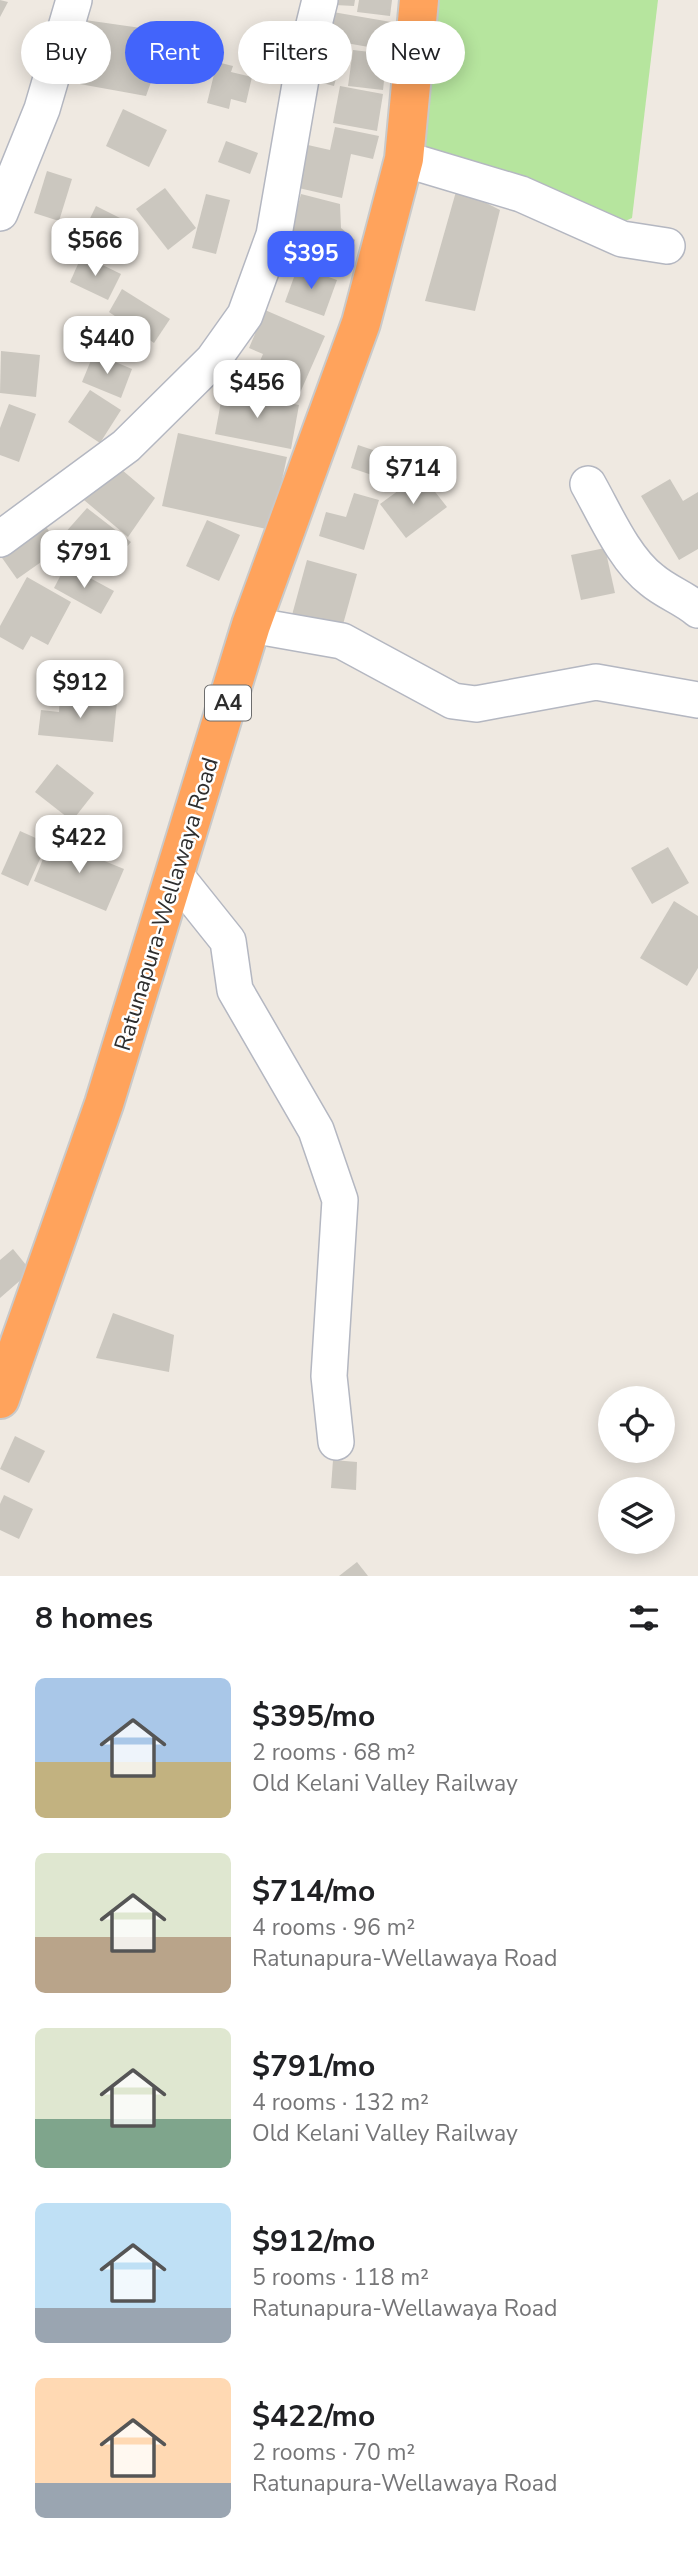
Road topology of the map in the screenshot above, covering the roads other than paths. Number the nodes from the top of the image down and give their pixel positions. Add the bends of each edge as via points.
1 (74, 0) edge
2 (320, 0) edge
3 (419, 0) edge
4 (404, 159) junction
5 (0, 213) edge
6 (667, 246) dead end
7 (588, 484) dead end
8 (0, 539) edge
9 (698, 610) edge
10 (251, 625) junction
11 (698, 700) edge
12 (176, 876) junction
13 (0, 1399) edge
14 (336, 1442) dead end

1 - 5 street via 42,108
2 - 8 street via 302,73 274,235 245,315 213,360 126,446
3 - 4 highway, Ratunapura-Wellawaya Road / A4
4 - 6 street via 521,194 622,239
4 - 10 highway, Ratunapura-Wellawaya Road / A4 via 361,323
7 - 9 street via 625,550 650,580
10 - 11 street via 342,641 453,701 476,704 596,682
10 - 12 highway, Ratunapura-Wellawaya Road / A4
12 - 13 highway, Ratunapura-Wellawaya Road / A4 via 104,1104
12 - 14 street via 228,941 235,990 316,1130 340,1200 330,1376

